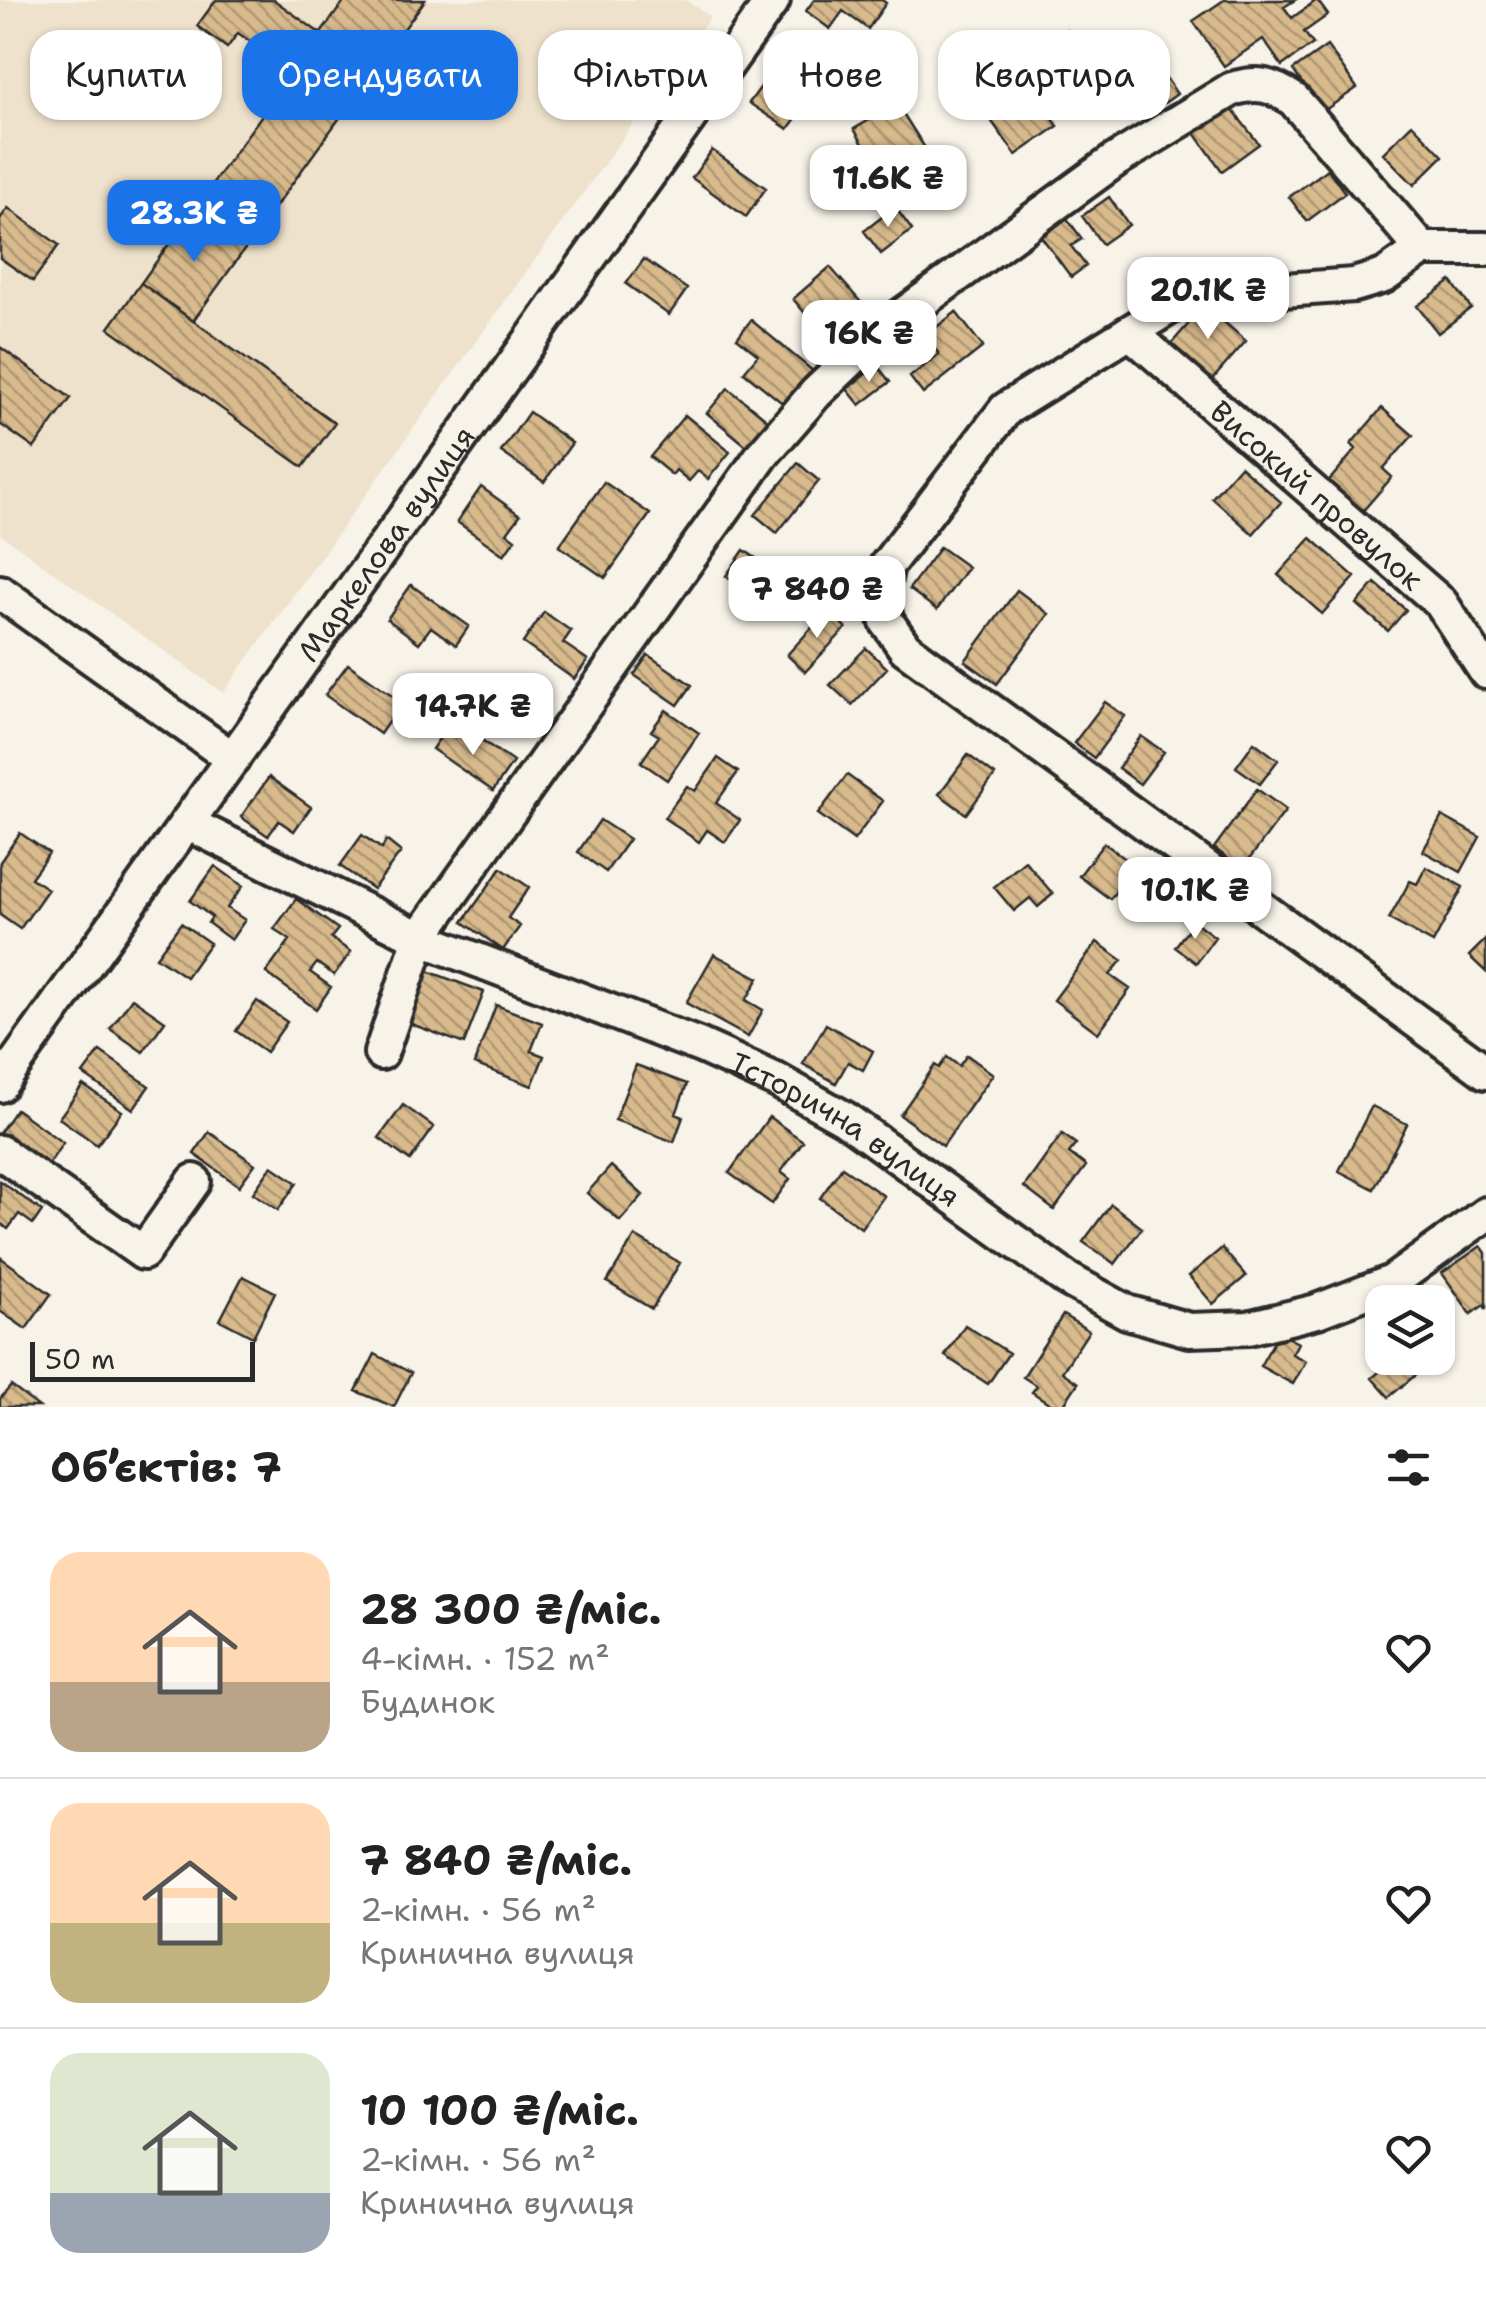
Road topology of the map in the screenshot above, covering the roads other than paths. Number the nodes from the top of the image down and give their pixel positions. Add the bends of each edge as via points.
1 (771, 1) edge
2 (1422, 249) junction
3 (1486, 249) edge
4 (1130, 332) junction
5 (0, 592) edge
6 (1486, 672) edge
7 (232, 759) junction
8 (186, 823) junction
9 (420, 938) junction
10 (381, 1053) dead end
11 (1486, 1072) edge
12 (0, 1086) edge
13 (0, 1152) edge
14 (194, 1181) dead end
15 (1486, 1214) edge

1 - 7 street, Маркелова вулиця
2 - 3 street
2 - 4 street via 1384,276 1354,286 1186,297
2 - 9 street via 1275,86 1232,88 1114,161 880,331 816,392 764,454
4 - 6 street, Високий провулок via 1441,603
4 - 11 street via 1006,409 887,565 880,597 887,622 906,648
5 - 7 street
7 - 8 street, Маркелова вулиця
8 - 9 street, Історична вулиця
8 - 12 street, Маркелова вулиця
9 - 10 street
9 - 15 street, Історична вулиця via 776,1080 844,1118 1067,1279 1128,1312 1190,1330 1248,1328 1392,1282
13 - 14 street via 143,1253

